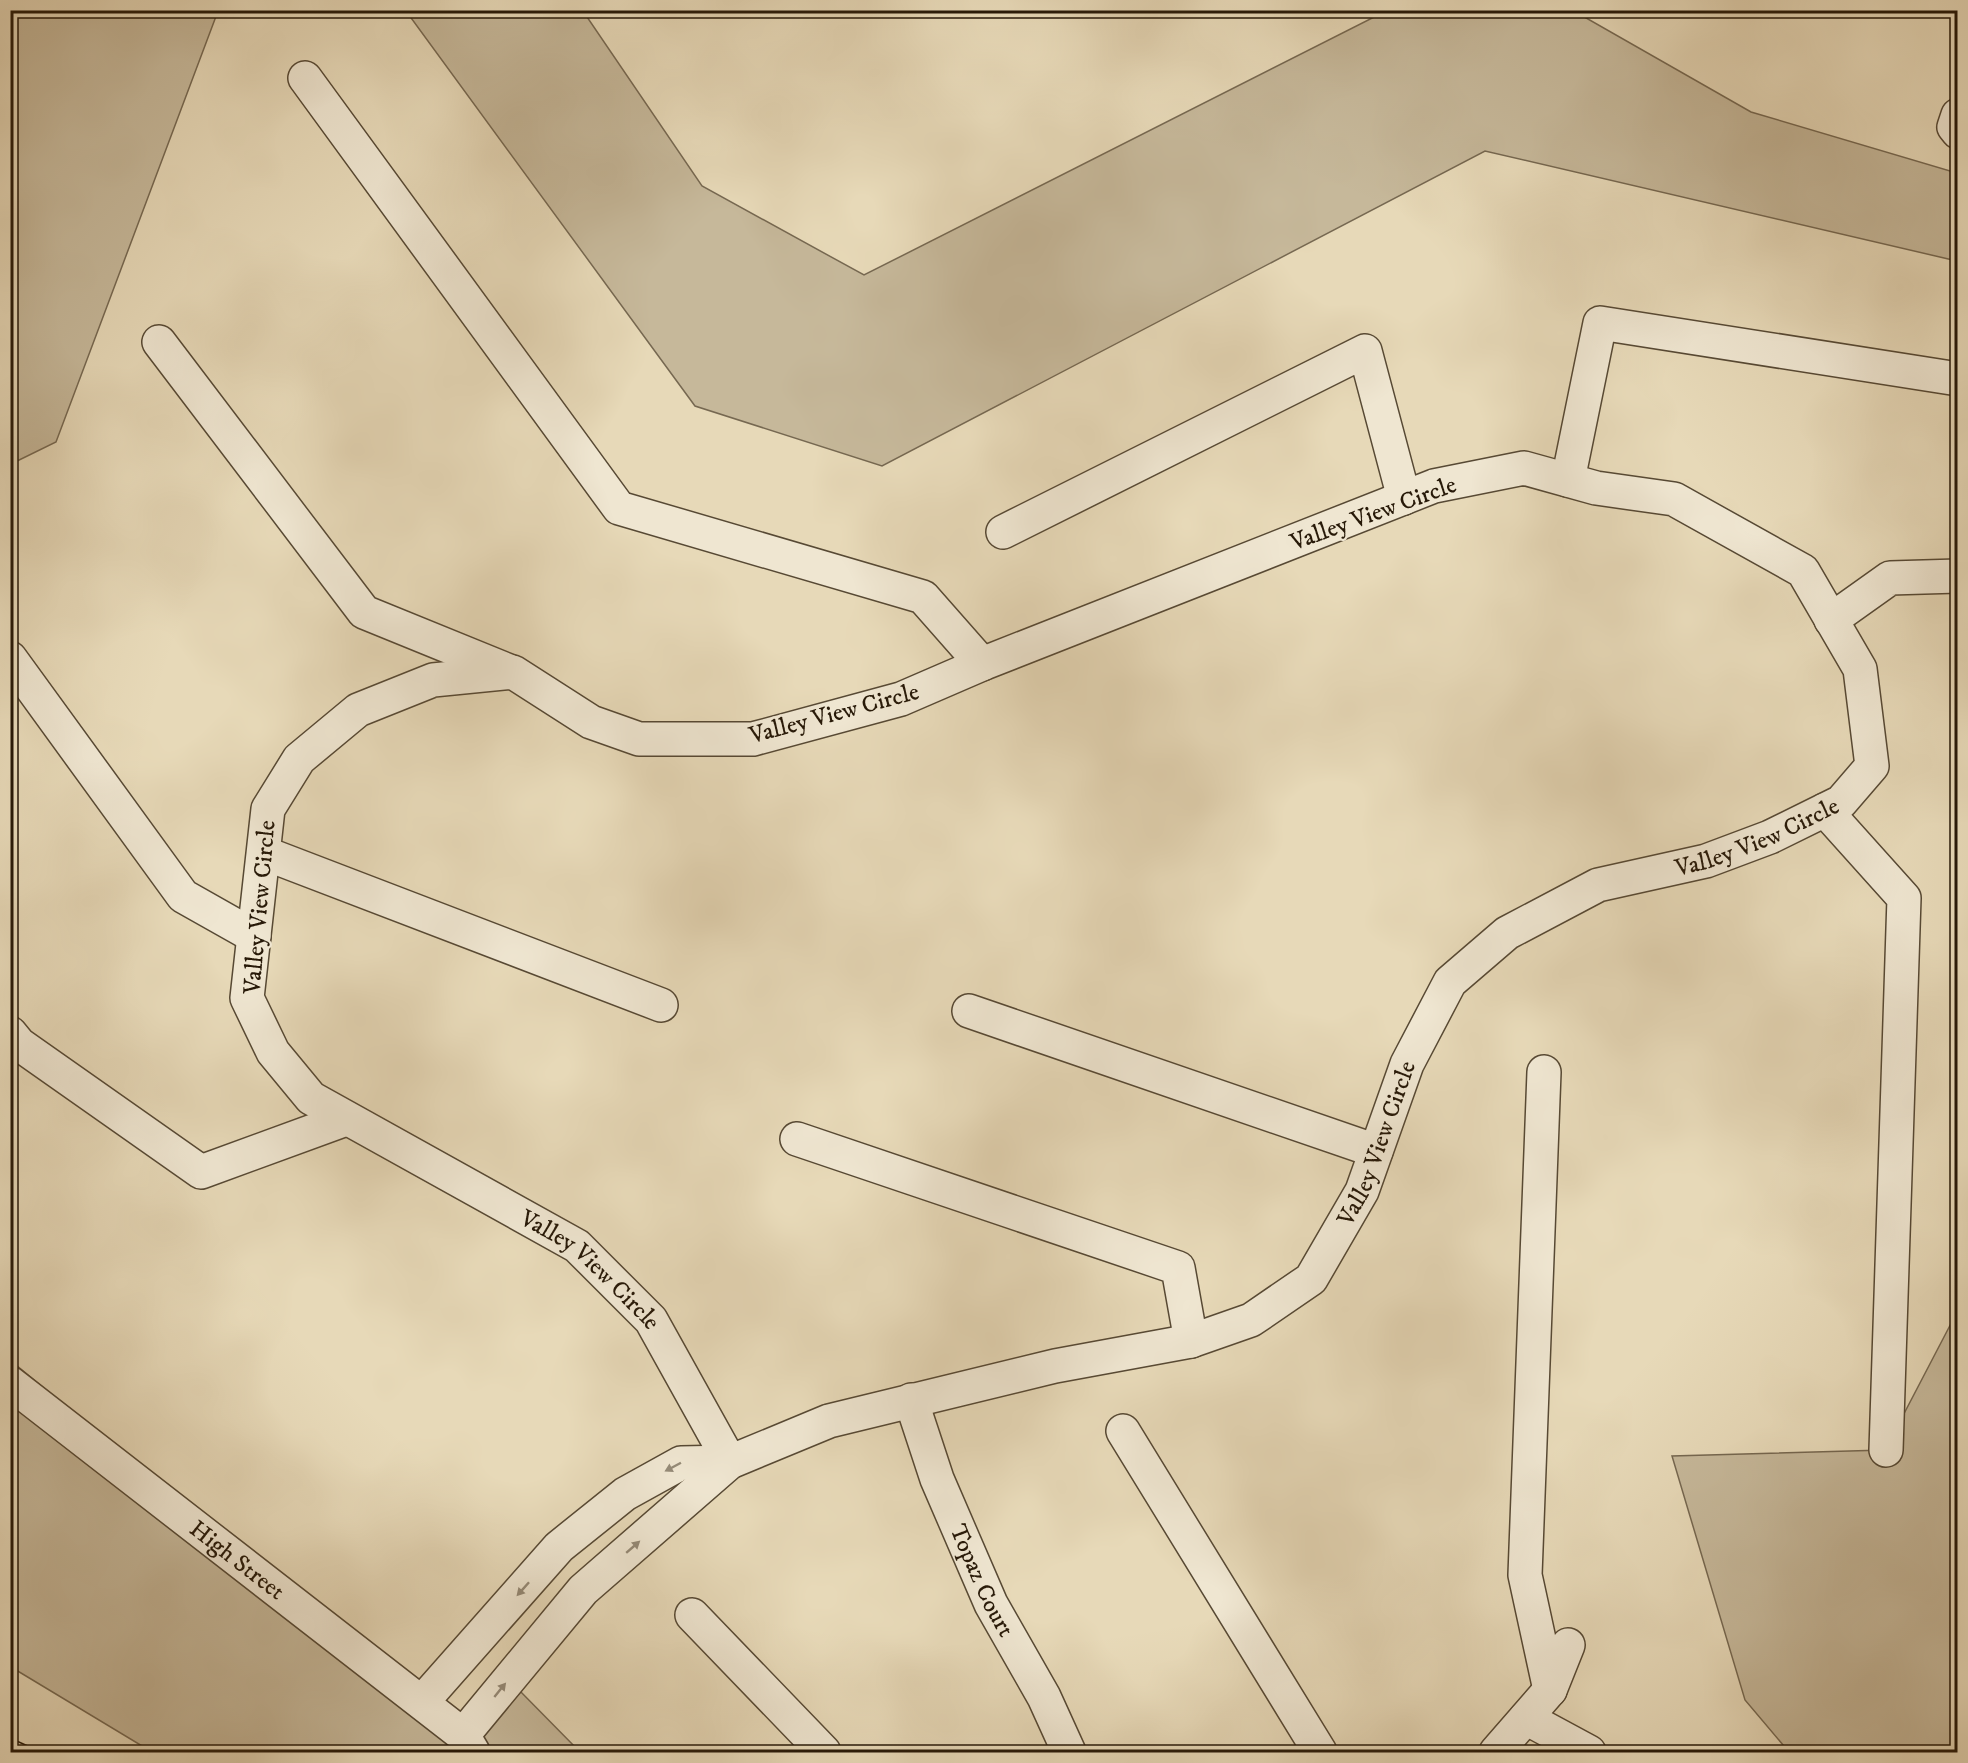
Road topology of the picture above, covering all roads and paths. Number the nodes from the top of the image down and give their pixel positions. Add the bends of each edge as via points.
1 (304, 78) dead end
2 (159, 342) dead end
3 (1958, 379) edge
4 (1568, 480) junction
5 (1404, 498) junction
6 (1003, 532) dead end
7 (1958, 576) edge
8 (1831, 620) junction
9 (10, 658) edge
10 (982, 664) junction
11 (513, 672) junction
12 (1825, 810) junction
13 (264, 853) junction
14 (254, 936) junction
15 (661, 1005) dead end
16 (969, 1011) dead end
17 (10, 1033) edge
18 (1544, 1072) dead end
19 (346, 1119) junction
20 (797, 1139) dead end
21 (1376, 1151) junction
22 (1191, 1341) junction
23 (10, 1383) edge
24 (911, 1400) junction
25 (1123, 1431) dead end
26 (1886, 1450) dead end
27 (730, 1462) junction
28 (692, 1615) dead end
29 (1568, 1645) dead end
30 (1550, 1690) junction
31 (422, 1702) junction
32 (1526, 1718) junction
33 (468, 1744) edge
34 (824, 1752) edge
35 (1069, 1752) edge
36 (1320, 1752) edge
37 (1496, 1752) edge
38 (1589, 1752) edge

1 - 10 street via 619,508 923,597
2 - 11 street via 364,612
3 - 4 street via 1600,323
4 - 5 street, Valley View Circle via 1524,468 1434,486
4 - 8 street, Valley View Circle via 1674,499 1803,571
5 - 6 street via 1365,351
5 - 10 street, Valley View Circle
7 - 8 street via 1890,578
8 - 12 street, Valley View Circle via 1860,669 1872,766 1841,802
9 - 14 street via 183,896
10 - 11 street, Valley View Circle via 901,699 753,739 639,739 591,722
11 - 13 street, Valley View Circle via 433,680 358,710 299,759 268,809
12 - 21 street, Valley View Circle via 1770,837 1706,861 1598,885 1507,933 1450,982 1407,1064
12 - 26 street via 1904,898
13 - 14 street, Valley View Circle
13 - 15 street
14 - 19 street, Valley View Circle via 247,998 273,1052 311,1098
16 - 21 street
17 - 19 street via 19,1044 201,1172
18 - 30 street via 1525,1575
19 - 27 street, Valley View Circle via 578,1246 651,1320
20 - 22 street via 1178,1268
21 - 22 street, Valley View Circle via 1362,1191 1311,1279 1251,1320
22 - 24 street, Valley View Circle via 1055,1366
23 - 31 street, High Street
24 - 27 street, Valley View Circle via 829,1421
24 - 35 street, Topaz Court via 937,1479 991,1604 1044,1696
25 - 36 street
27 -> 31 street via 681,1462 625,1494 560,1547
33 -> 27 street, Valley View Circle via 583,1590
28 - 34 street
29 - 30 street
30 - 32 street
31 - 33 street, High Street
32 - 37 street
32 - 38 street

